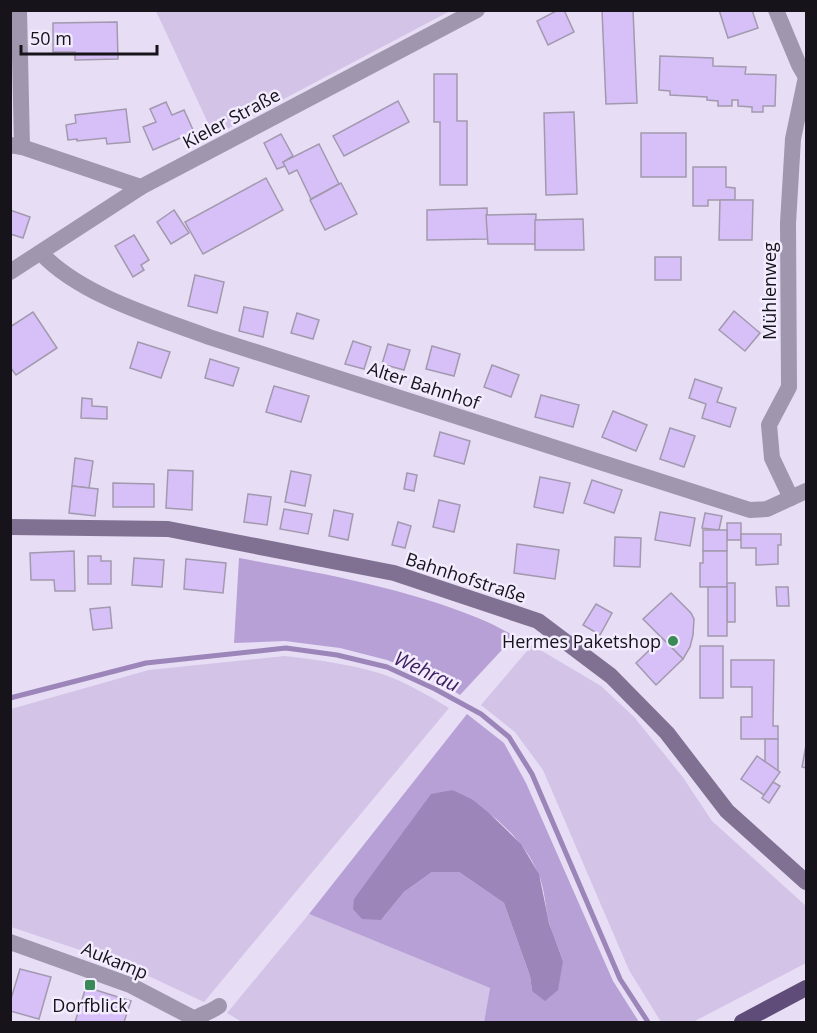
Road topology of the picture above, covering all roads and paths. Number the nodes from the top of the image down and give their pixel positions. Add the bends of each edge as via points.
1 (19, 10) edge
2 (477, 10) edge
3 (777, 10) edge
4 (806, 77) edge
5 (16, 146) edge
6 (141, 187) junction
7 (41, 253) junction
8 (10, 272) edge
9 (807, 491) edge
10 (791, 498) junction
11 (10, 527) edge
12 (807, 882) edge
13 (10, 942) edge
14 (807, 988) edge
15 (219, 1006) dead end
16 (195, 1021) edge
17 (742, 1023) edge

1 - 5 street
2 - 6 street, Kieler Straße
3 - 4 street, Mühlenweg
4 - 10 street, Mühlenweg via 793,139 788,223 789,387 769,426 772,458
5 - 6 street
6 - 7 street, Kieler Straße
7 - 8 street, Kieler Straße
7 - 10 street, Alter Bahnhof via 55,268 120,305 208,337 750,510 767,509
9 - 10 street, Alter Bahnhof
11 - 12 main road, Bahnhofstraße via 168,529 394,573 538,621 611,676 667,733 728,811
13 - 16 street, Aukamp via 130,985
14 - 17 highway
15 - 16 street

